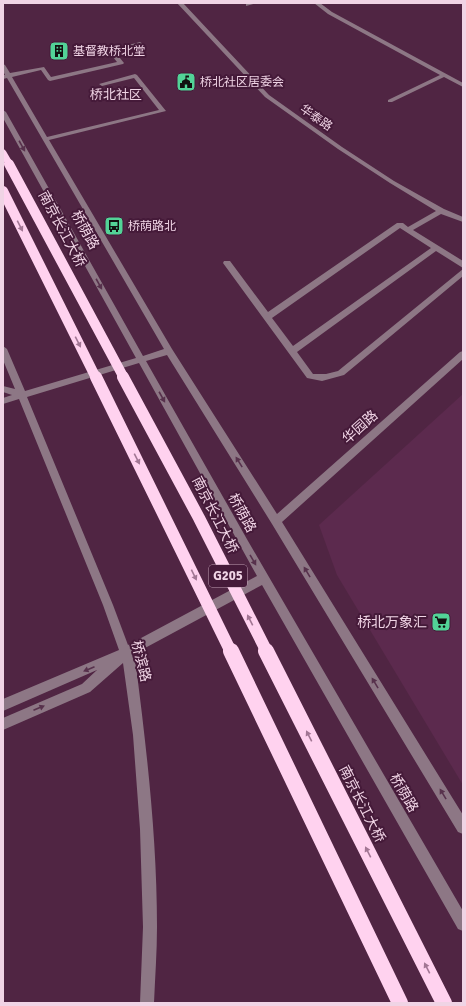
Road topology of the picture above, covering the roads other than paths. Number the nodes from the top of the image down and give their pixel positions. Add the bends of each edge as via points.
1 (180, 3) edge
2 (254, 3) edge
3 (317, 3) edge
4 (248, 5) dead end
5 (140, 44) dead end
6 (3, 66) edge
7 (444, 75) junction
8 (6, 77) edge
9 (102, 84) dead end
10 (463, 85) edge
11 (390, 101) dead end
12 (3, 112) edge
13 (46, 139) junction
14 (3, 153) edge
15 (3, 191) edge
16 (441, 210) junction
17 (463, 220) edge
18 (408, 230) junction
19 (436, 248) junction
20 (227, 263) dead end
21 (463, 265) edge
22 (463, 272) edge
23 (267, 317) junction
24 (3, 349) edge
25 (168, 350) junction
26 (292, 351) junction
27 (463, 354) edge
28 (141, 359) junction
29 (3, 389) edge
30 (22, 395) junction
31 (3, 401) edge
32 (276, 521) junction
33 (264, 578) junction
34 (125, 653) junction
35 (3, 705) edge
36 (3, 724) edge
37 (463, 827) edge
38 (463, 924) edge
39 (147, 1003) edge
40 (400, 1003) edge
41 (444, 1003) edge

1 - 16 street, 华泰路 via 267,96 340,148
2 - 4 street
3 - 7 street via 330,13
5 - 8 street via 111,51 121,62 50,79 42,68
6 - 8 street, 桥荫路
7 - 10 street
7 - 11 street
8 - 13 street, 桥荫路
9 - 13 street via 135,76 163,110
12 -> 28 street, 桥荫路
13 - 25 street, 桥荫路
41 -> 14 highway, 南京长江大桥 / G205, bridge via 198,518
15 -> 40 highway, bridge via 177,540
16 - 17 street, 华泰路
16 - 18 street
18 - 19 street
18 - 23 street via 400,225
19 - 21 street
19 - 26 street
20 - 23 street
22 - 26 street via 341,373 330,378 317,379 310,376
23 - 26 street
24 - 30 street, 桥滨路
25 - 28 street
32 -> 25 street, 桥荫路
27 - 32 street, 华园路
28 - 30 street
28 -> 33 street, 桥荫路
29 - 30 street
30 - 31 street
30 - 34 street, 桥滨路 via 108,605
37 -> 32 street, 桥荫路
33 - 34 street
33 - 38 street, 桥荫路
34 -> 35 street
36 -> 34 street via 86,688
34 - 39 street, 桥滨路 via 130,666 139,735 147,829 150,927

